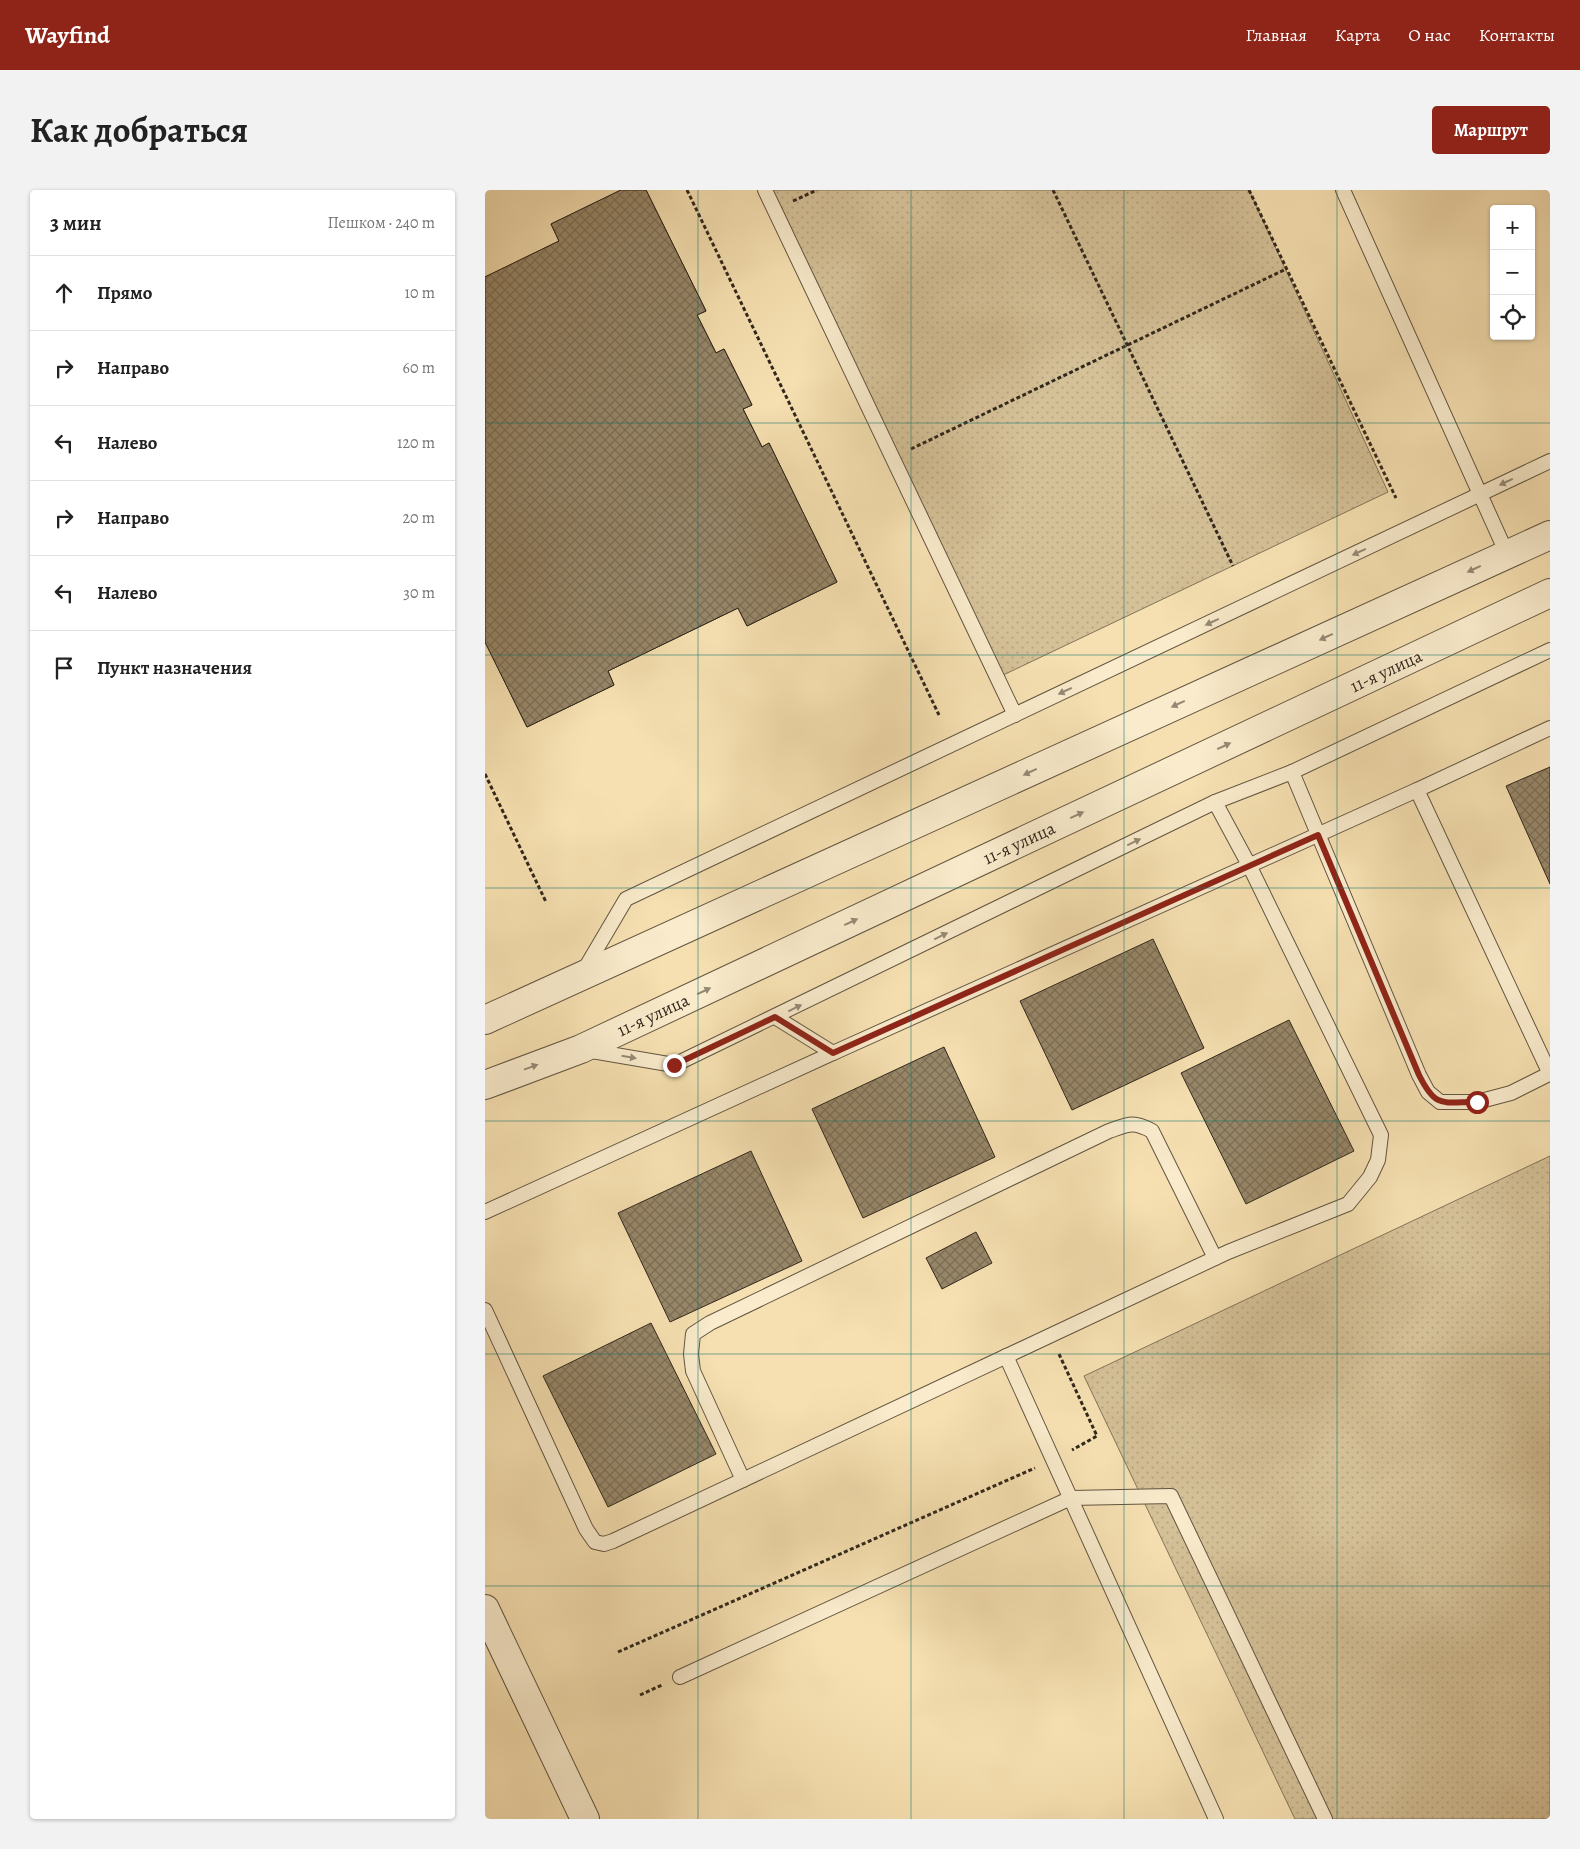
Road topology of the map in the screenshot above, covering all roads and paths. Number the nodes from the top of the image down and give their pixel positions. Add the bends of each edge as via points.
1 (687, 190) edge
2 (765, 190) edge
3 (1053, 190) edge
4 (1249, 190) edge
5 (1343, 190) edge
6 (1287, 269) junction
7 (1127, 345) junction
8 (892, 457) junction
9 (1550, 461) edge
10 (1480, 494) junction
11 (1396, 498) dead end
12 (1550, 535) edge
13 (1507, 554) junction
14 (1233, 566) dead end
15 (1550, 593) edge
16 (1550, 650) edge
17 (939, 715) dead end
18 (1015, 715) junction
19 (1550, 728) edge
20 (1292, 772) junction
21 (485, 774) edge
22 (1417, 790) junction
23 (1215, 802) junction
24 (1318, 835) junction
25 (1249, 865) junction
26 (546, 902) dead end
27 (580, 977) junction
28 (775, 1017) junction
29 (485, 1020) edge
30 (581, 1049) junction
31 (833, 1053) junction
32 (1550, 1074) edge
33 (485, 1084) edge
34 (485, 1212) edge
35 (1215, 1258) junction
36 (485, 1310) edge
37 (1051, 1335) junction
38 (1006, 1356) junction
39 (1053, 1460) junction
40 (743, 1480) junction
41 (1071, 1498) junction
42 (485, 1609) edge
43 (619, 1652) dead end
44 (680, 1677) dead end
45 (585, 1819) edge
46 (1217, 1819) edge
47 (1325, 1819) edge

1 - 17 path
2 - 8 lane
3 - 7 path
4 - 6 path
5 - 10 lane
6 - 7 path
6 - 11 path
7 - 8 path
7 - 14 path
8 - 18 lane
9 -> 10 lane
10 - 13 lane
10 -> 18 lane
12 - 13 street
13 -> 27 street
30 -> 15 street, 11-я улица
16 - 20 lane
18 - 27 lane via 626,899
19 - 22 lane
20 - 23 lane
20 - 24 lane
21 - 26 path
22 - 24 lane
22 - 32 lane
23 - 25 lane
28 -> 23 lane
24 - 25 lane
24 - 32 lane via 1428,1092 1439,1102 1477,1102 1511,1092
25 - 31 lane
25 - 35 lane via 1381,1135 1378,1160 1370,1177 1348,1204
27 - 29 street
30 -> 28 lane via 674,1065
28 - 31 lane
33 -> 30 street, 11-я улица
31 - 34 lane
35 - 37 lane
35 - 40 lane via 1152,1131 1137,1124 1109,1131 693,1334 693,1371
36 - 40 lane via 586,1529 595,1542 613,1541
37 - 38 lane
37 - 39 path via 1097,1436
38 - 39 lane
38 - 40 lane
39 - 41 lane
39 - 43 path
41 - 44 lane
41 - 46 lane
41 - 47 lane via 1171,1496
42 - 45 street

